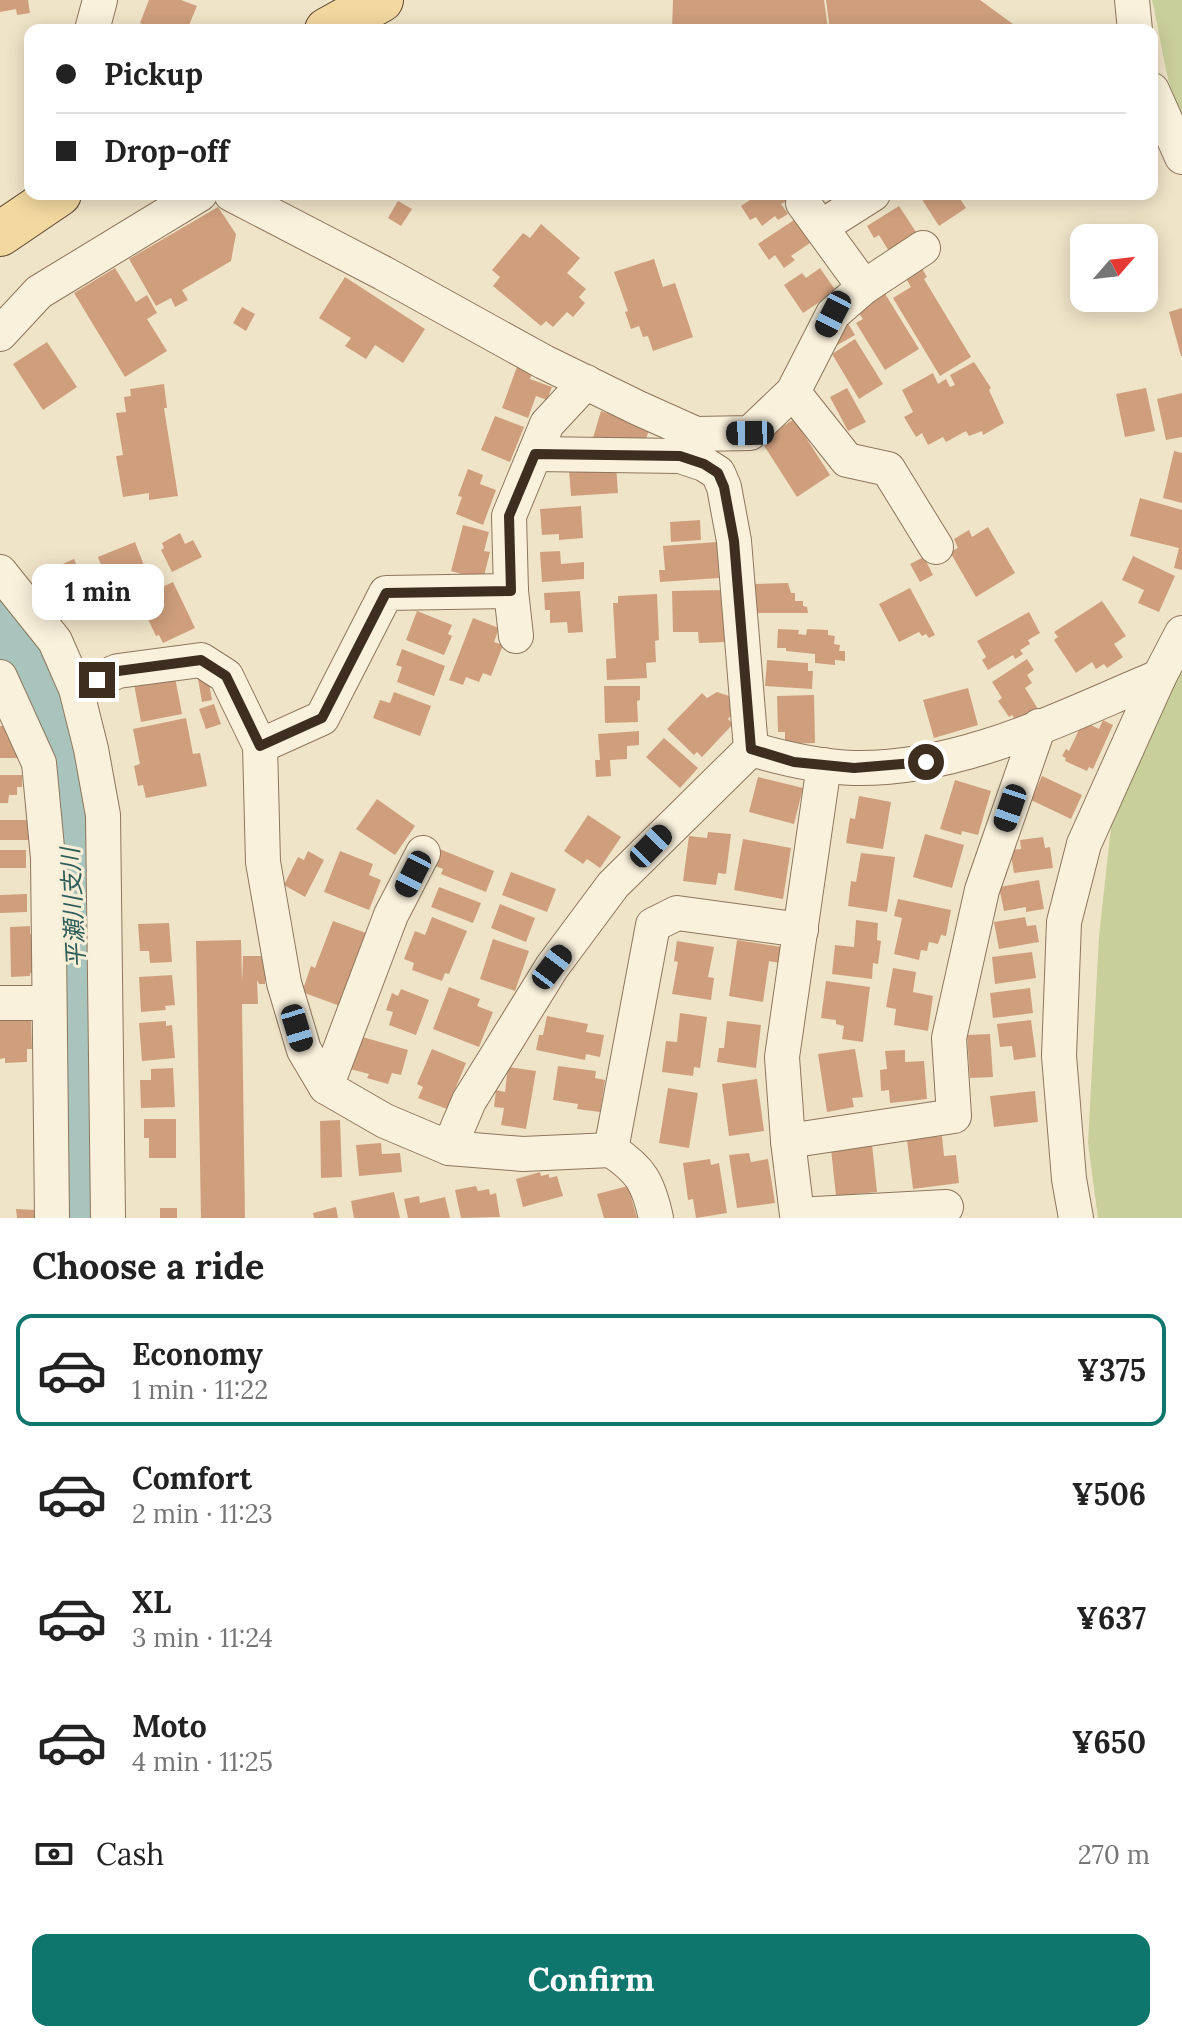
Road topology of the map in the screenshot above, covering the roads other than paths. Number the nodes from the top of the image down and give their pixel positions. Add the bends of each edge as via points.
1 (100, 0) edge
2 (381, 0) edge
3 (1132, 0) edge
4 (94, 24) edge
5 (338, 24) edge
6 (1134, 24) edge
7 (1158, 103) edge
8 (1182, 157) edge
9 (50, 200) edge
10 (190, 200) edge
11 (242, 200) edge
12 (856, 200) edge
13 (0, 234) edge
14 (923, 248) dead end
15 (864, 287) junction
16 (0, 334) edge
17 (586, 382) junction
18 (793, 392) junction
19 (535, 454) junction
20 (936, 547) dead end
21 (0, 572) edge
22 (511, 591) junction
23 (1182, 633) edge
24 (516, 636) dead end
25 (1159, 677) junction
26 (76, 689) junction
27 (4, 696) edge
28 (1039, 726) junction
29 (260, 746) junction
30 (751, 749) junction
31 (824, 765) junction
32 (423, 853) dead end
33 (801, 930) junction
34 (0, 1003) edge
35 (49, 1003) junction
36 (326, 1087) junction
37 (788, 1141) junction
38 (449, 1148) junction
39 (611, 1150) junction
40 (946, 1207) dead end
41 (52, 1218) edge
42 (108, 1218) edge
43 (656, 1218) edge
44 (1076, 1218) edge

1 - 4 street
2 - 5 main road
3 - 6 street
7 - 8 street
9 - 13 main road
10 - 16 street via 39,292
11 - 17 street
12 - 15 street via 812,215
14 - 15 street
15 - 18 street via 833,314
17 - 18 street via 696,434 750,433
17 - 19 street via 547,424
18 - 20 street via 847,460 888,469
19 - 22 street via 509,516
19 - 30 street via 680,456 718,473 734,541
21 - 26 street via 55,641
22 - 24 street
22 - 29 street via 386,593 322,718
23 - 25 street
25 - 28 street
25 - 44 street via 1084,844 1064,922 1059,1056
26 - 29 street via 118,671 201,660 226,676
26 - 42 street via 103,815
27 - 35 street via 39,763 48,858
28 - 31 street via 926,762
28 - 37 street via 982,890 949,1038 954,1116
29 - 36 street via 263,862 284,983 304,1050
30 - 31 street
30 - 38 street via 604,897 543,981 469,1101
31 - 33 street
32 - 36 street via 391,915
33 - 37 street via 782,1057
33 - 39 street via 677,913 653,925
34 - 35 street
35 - 41 street
36 - 38 street via 385,1121
37 - 40 street via 797,1215
38 - 39 street via 523,1154
39 - 43 street via 636,1166

